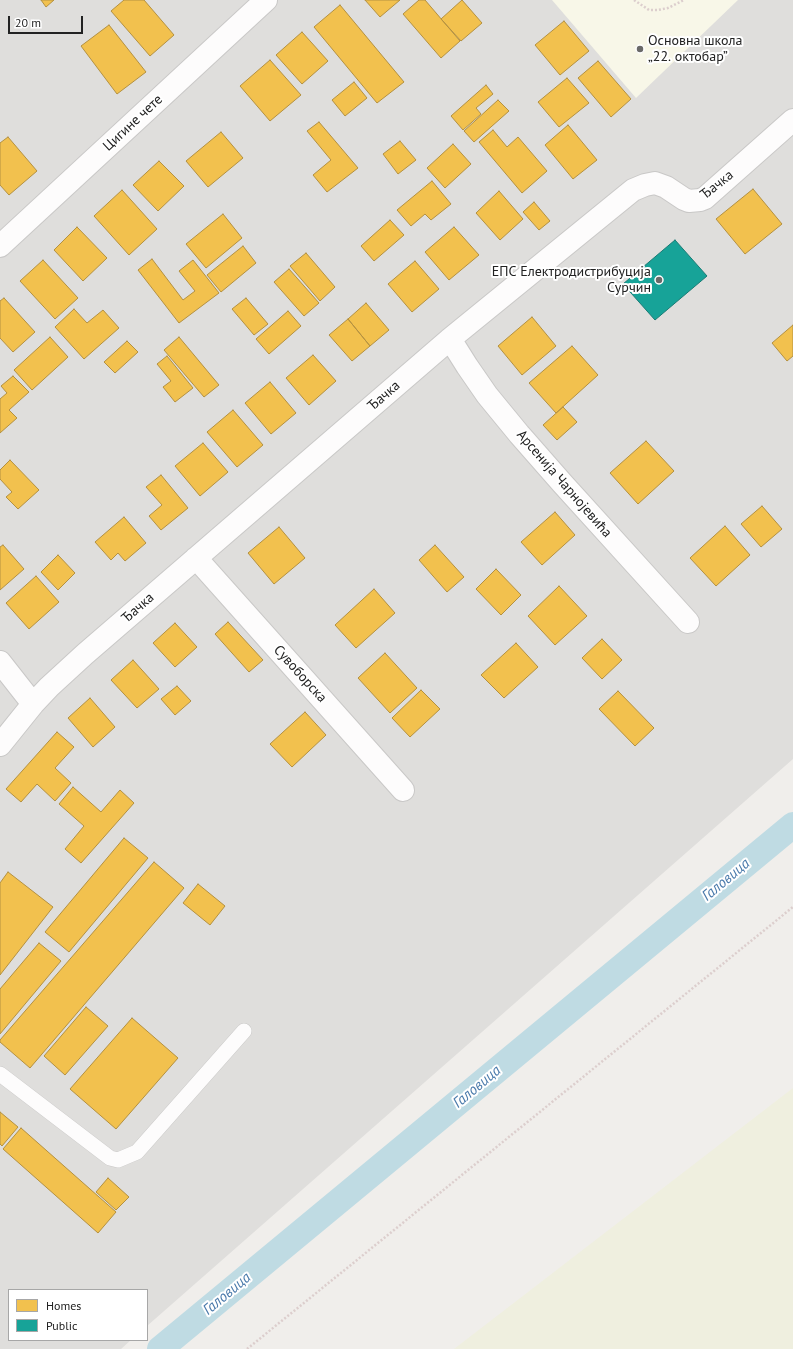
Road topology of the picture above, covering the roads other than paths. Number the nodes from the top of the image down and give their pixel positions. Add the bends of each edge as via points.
1 (266, 0) edge
2 (793, 120) edge
3 (0, 246) edge
4 (450, 338) junction
5 (196, 558) junction
6 (688, 622) dead end
7 (0, 662) edge
8 (33, 704) junction
9 (0, 745) edge
10 (403, 790) dead end
11 (244, 1031) dead end
12 (0, 1074) edge

1 - 3 street, Цигине чете
2 - 4 street, Ђачка via 705,198 690,201 655,183 633,190
4 - 5 street, Ђачка
4 - 6 street, Арсенија Чарнојевића via 467,366 519,434
5 - 8 street, Ђачка via 75,663
5 - 10 street, Сувоборска
7 - 8 street
8 - 9 street, Ђачка
11 - 12 lane via 137,1152 118,1160 110,1158

